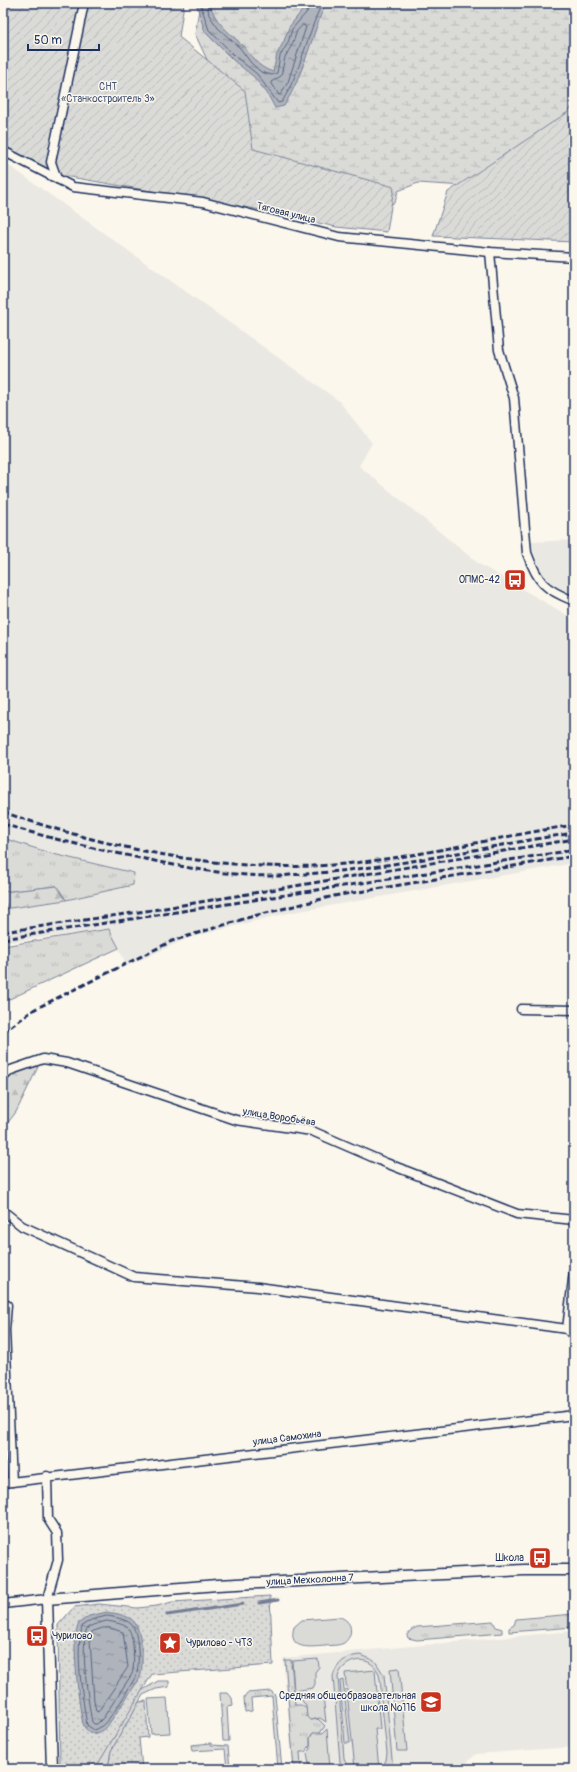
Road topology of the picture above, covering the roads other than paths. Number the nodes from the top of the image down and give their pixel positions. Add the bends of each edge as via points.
1 (84, 3) edge
2 (3, 151) edge
3 (57, 179) junction
4 (490, 252) junction
5 (574, 257) edge
6 (574, 601) edge
7 (521, 1009) dead end
8 (574, 1010) edge
9 (3, 1077) edge
10 (3, 1211) edge
11 (574, 1220) edge
12 (574, 1271) edge
13 (7, 1305) dead end
14 (567, 1329) junction
15 (574, 1338) edge
16 (574, 1415) edge
17 (47, 1476) junction
18 (12, 1482) junction
19 (3, 1483) edge
20 (574, 1570) edge
21 (47, 1599) junction
22 (3, 1604) edge
23 (52, 1769) edge

1 - 3 street via 51,162
2 - 3 street, Тяговая улица
3 - 4 street, Тяговая улица via 73,187 203,202 339,237
4 - 5 street, Тяговая улица
4 - 6 street via 499,350 514,398 528,553 533,570 540,581 550,590
7 - 8 street
9 - 11 street, улица Воробьёва via 11,1070 43,1059 67,1064 236,1120 312,1131 517,1214
10 - 14 street via 22,1226 134,1277 258,1287
12 - 14 street
13 - 18 street via 5,1330
14 - 15 street
16 - 17 street, улица Самохина
17 - 18 street, улица Самохина
17 - 21 street via 48,1519 56,1534 58,1560
18 - 19 street, улица Самохина
20 - 21 street, улица Мехколонна 7 via 524,1570 217,1585
21 - 22 street
21 - 23 street

